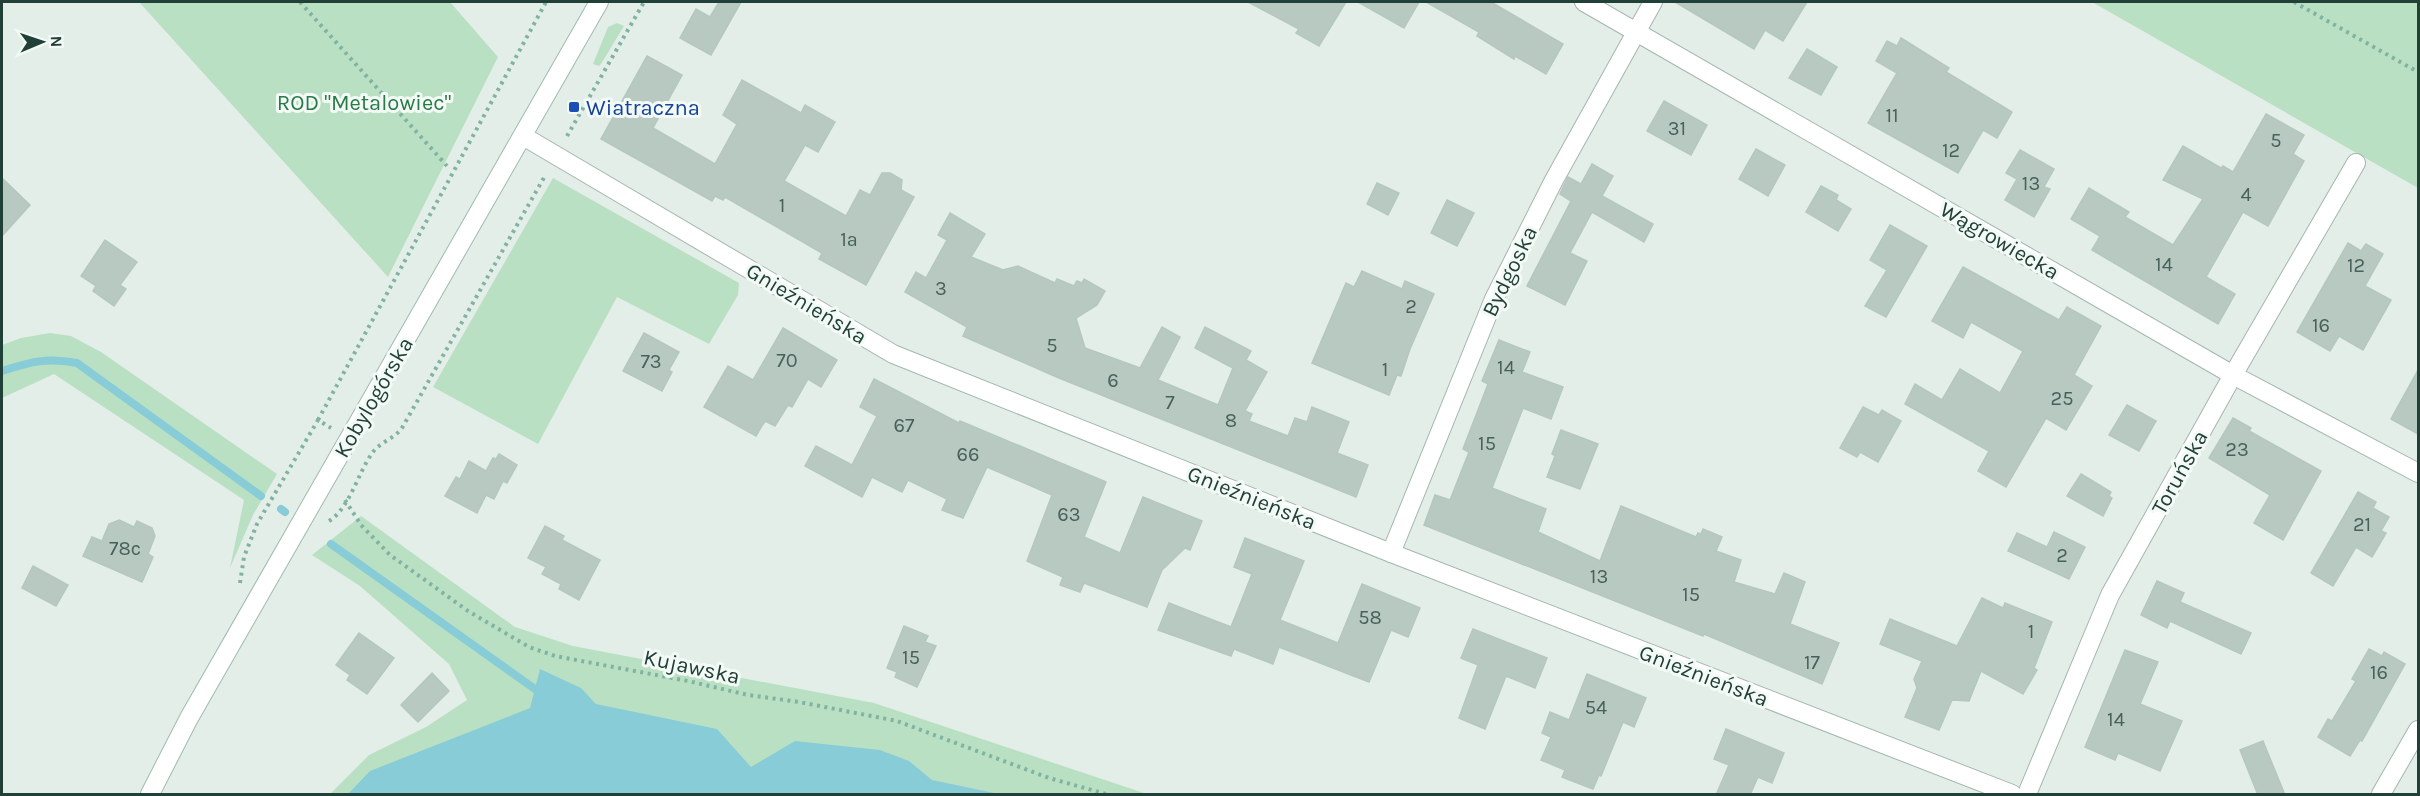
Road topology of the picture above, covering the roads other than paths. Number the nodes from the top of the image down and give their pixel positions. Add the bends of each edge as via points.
1 (599, 2) edge
2 (1584, 2) edge
3 (1653, 2) edge
4 (1637, 31) junction
5 (523, 136) junction
6 (2356, 163) dead end
7 (2234, 375) junction
8 (2418, 473) edge
9 (1391, 553) junction
10 (2418, 730) edge
11 (150, 795) edge
12 (2012, 795) edge
13 (2027, 795) edge
14 (2381, 795) edge

1 - 5 street, Kobylogórska
2 - 4 street, Wągrowiecka
3 - 4 street, Bydgoska
4 - 7 street, Wągrowiecka
4 - 9 street, Bydgoska via 1554,180 1494,299
5 - 9 street, Gnieźnieńska via 893,354
5 - 11 street, Kobylogórska via 189,718
6 - 7 street, Toruńska
7 - 8 street, Wągrowiecka
7 - 13 street, Toruńska via 2110,595
9 - 12 street, Gnieźnieńska
10 - 14 street

